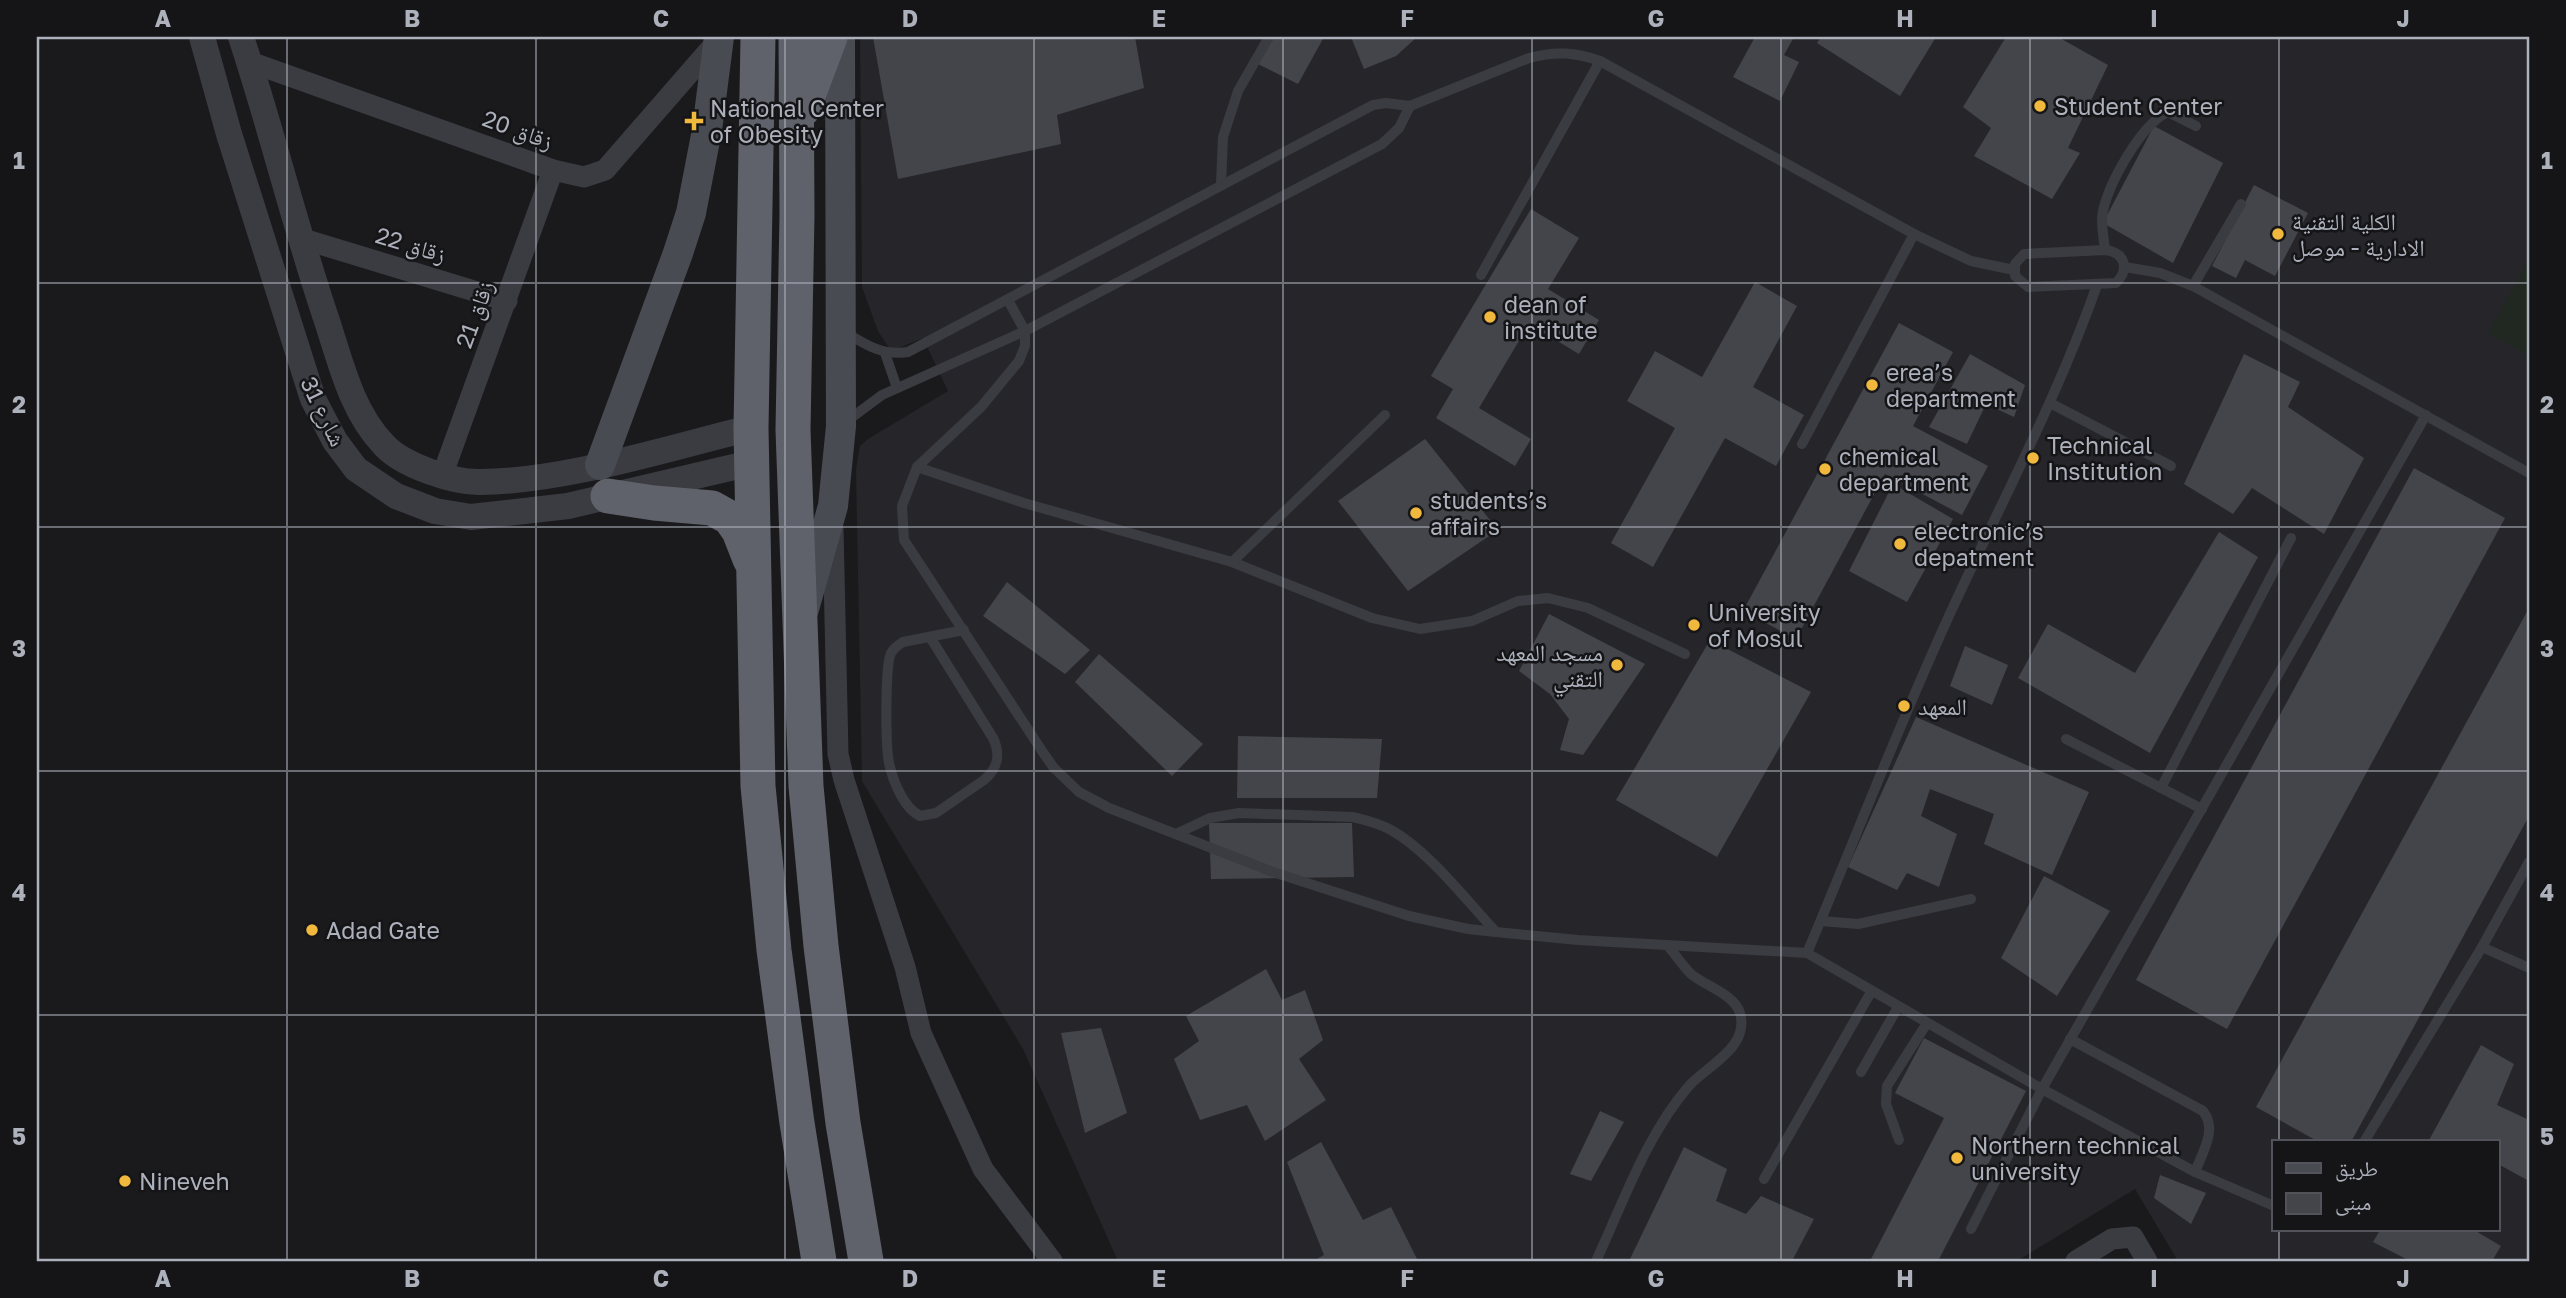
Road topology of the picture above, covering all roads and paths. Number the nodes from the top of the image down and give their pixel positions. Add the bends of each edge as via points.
1 (202, 37) edge
2 (241, 37) edge
3 (758, 37) edge
4 (796, 37) edge
5 (830, 37) edge
6 (840, 37) edge
7 (1269, 37) edge
8 (719, 38) edge
9 (1600, 61) junction
10 (250, 62) junction
11 (1410, 106) junction
12 (796, 124) junction
13 (2196, 126) dead end
14 (553, 170) junction
15 (1222, 184) junction
16 (2241, 204) dead end
17 (1914, 234) junction
18 (300, 238) junction
19 (2105, 250) junction
20 (2125, 267) junction
21 (2014, 270) junction
22 (1481, 275) dead end
23 (2096, 285) junction
24 (2193, 286) junction
25 (317, 291) junction
26 (507, 300) junction
27 (1008, 300) junction
28 (283, 304) junction
29 (841, 330) junction
30 (1025, 331) junction
31 (885, 353) junction
32 (897, 388) junction
33 (2050, 403) junction
34 (1385, 415) dead end
35 (2426, 415) junction
36 (841, 426) junction
37 (751, 428) junction
38 (1802, 444) dead end
39 (385, 447) junction
40 (751, 463) junction
41 (2171, 466) dead end
42 (917, 467) junction
43 (356, 468) junction
44 (564, 473) junction
45 (2529, 473) edge
46 (442, 476) junction
47 (604, 480) junction
48 (568, 506) junction
49 (833, 506) junction
50 (2291, 538) dead end
51 (1232, 562) junction
52 (752, 565) junction
53 (801, 620) junction
54 (964, 630) junction
55 (930, 637) junction
56 (1685, 654) dead end
57 (2066, 739) dead end
58 (2161, 788) junction
59 (2202, 809) junction
60 (1176, 834) junction
61 (2529, 862) edge
62 (1971, 899) dead end
63 (1821, 921) junction
64 (1496, 932) junction
65 (1667, 945) junction
66 (2482, 947) junction
67 (1807, 953) junction
68 (2529, 968) edge
69 (1871, 992) junction
70 (1898, 1007) junction
71 (1927, 1023) junction
72 (2070, 1039) junction
73 (1861, 1072) dead end
74 (2042, 1089) junction
75 (1899, 1140) dead end
76 (2365, 1140) edge
77 (2195, 1172) junction
78 (1764, 1179) dead end
79 (2272, 1205) edge
80 (1971, 1229) dead end
81 (818, 1261) edge
82 (866, 1261) edge
83 (1052, 1261) edge
84 (1596, 1261) edge
85 (2076, 1261) edge
86 (2147, 1261) edge

1 - 28 street, شارع 31
2 - 10 street, شارع 31
3 - 37 highway
4 - 12 highway
5 - 12 highway
6 - 29 main road
7 - 15 lane via 1238,91 1223,137
8 - 14 street, زقاق 20 via 605,170 584,177
8 - 47 main road via 691,213
9 - 11 lane via 1547,53
9 - 17 lane
9 - 22 lane
10 - 14 street, زقاق 20
10 - 18 street, شارع 31
11 - 15 lane via 1373,105
11 - 30 lane via 1399,128 1382,144
12 - 53 highway via 793,430
13 - 19 lane via 2168,112 2160,115 2134,146 2114,178 2102,214
14 - 26 street, زقاق 21
15 - 27 lane
16 - 24 lane
17 - 21 lane via 1971,261
17 - 38 lane
18 - 25 street, شارع 31
18 - 26 street, زقاق 22
19 - 20 lane via 2115,251
19 - 21 lane via 2031,252 2019,258
20 - 23 lane via 2116,283
20 - 24 lane
21 - 23 lane via 2018,281 2028,287
23 - 33 lane
24 - 35 lane
25 - 28 street
25 - 39 street, شارع 31 via 350,391
26 - 46 street, زقاق 21
27 - 30 lane
27 - 31 lane via 908,352
28 - 43 street, شارع 31 via 313,399 335,441
29 - 31 lane
29 - 36 main road
30 - 32 lane
30 - 42 lane via 1025,346 1006,379
31 - 32 lane
32 - 36 lane via 867,404
33 - 41 lane
33 - 63 lane via 1952,608
34 - 51 lane
35 - 45 lane
35 - 59 lane
36 - 49 main road
37 - 40 highway
37 - 47 street, شارع 31
39 - 43 street
39 - 46 street, شارع 31
40 - 47 street, شارع 31
40 - 52 highway
42 - 51 lane via 1024,503
42 - 54 lane via 902,506 904,540
43 - 48 street, شارع 31 via 396,496 435,511 471,517
44 - 46 street, شارع 31 via 479,483
44 - 47 street, شارع 31
44 - 48 street
47 - 48 street, شارع 31
47 - 52 highway via 654,503 712,508 730,518 740,531
49 - 53 main road
49 - 83 street via 838,754 844,780 905,967 921,1033 983,1169
50 - 58 lane
51 - 56 lane via 1372,618 1420,629 1472,621 1518,601 1548,598 1588,608
52 - 81 highway via 758,786 771,922
53 - 82 highway via 806,786 821,946
54 - 55 lane
54 - 60 lane via 1065,781 1093,801
55 - 55 lane via 896,646 889,662 889,765 908,807 920,816 936,813 992,774 998,756 993,738
57 - 58 lane
58 - 59 lane
59 - 72 lane
60 - 64 lane via 1336,894 1409,916
60 - 64 lane via 1210,818 1239,814 1370,821 1416,847
61 - 66 lane
62 - 63 lane via 1858,924
63 - 67 lane
64 - 65 lane
65 - 67 lane
65 - 84 lane via 1690,973 1728,998 1739,1010 1742,1025 1724,1057 1675,1103 1648,1148
66 - 68 lane
66 - 76 lane
67 - 69 lane
69 - 70 lane
69 - 78 lane
70 - 71 lane
70 - 73 lane
71 - 74 lane
71 - 75 lane via 1887,1086 1886,1104
72 - 74 lane
72 - 77 lane via 2203,1111 2210,1128
74 - 77 lane
74 - 80 lane
77 - 79 lane
85 - 86 street via 2112,1239 2133,1237

